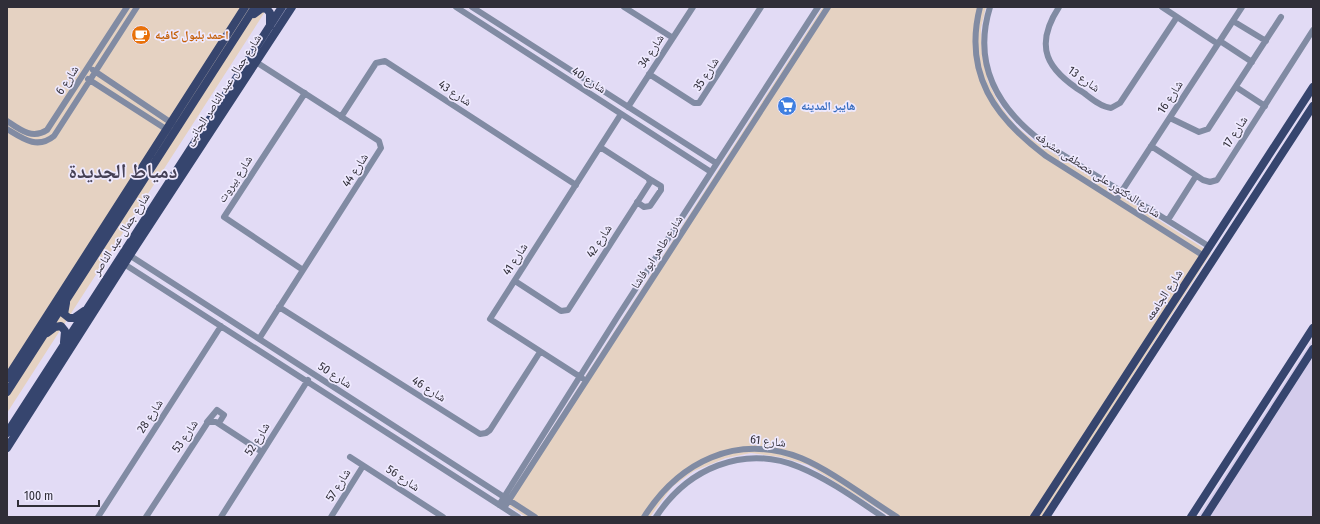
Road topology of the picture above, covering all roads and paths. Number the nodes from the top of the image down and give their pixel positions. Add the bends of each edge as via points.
1 (127, 7) edge
2 (137, 7) edge
3 (245, 7) edge
4 (256, 7) edge
5 (282, 7) edge
6 (292, 7) edge
7 (456, 7) edge
8 (472, 7) edge
9 (624, 7) edge
10 (693, 7) edge
11 (762, 7) edge
12 (818, 7) edge
13 (828, 7) edge
14 (980, 7) edge
15 (990, 7) edge
16 (1059, 7) edge
17 (1162, 7) edge
18 (1242, 7) edge
19 (1177, 17) junction
20 (1281, 17) dead end
21 (1233, 21) junction
22 (246, 22) junction
23 (270, 27) junction
24 (1313, 30) edge
25 (673, 38) junction
26 (1266, 41) junction
27 (1219, 42) junction
28 (253, 60) junction
29 (1252, 62) junction
30 (88, 68) junction
31 (95, 72) junction
32 (649, 74) junction
33 (83, 76) junction
34 (103, 77) junction
35 (90, 80) junction
36 (98, 85) junction
37 (1236, 87) junction
38 (1313, 87) edge
39 (305, 93) junction
40 (1265, 106) junction
41 (1313, 106) edge
42 (628, 107) junction
43 (621, 114) junction
44 (341, 117) junction
45 (1170, 118) junction
46 (8, 125) edge
47 (173, 128) junction
48 (1151, 146) junction
49 (600, 148) junction
50 (716, 163) junction
51 (710, 172) junction
52 (1196, 176) junction
53 (648, 178) junction
54 (576, 185) junction
55 (1122, 191) junction
56 (1116, 200) junction
57 (637, 202) junction
58 (1168, 220) junction
59 (99, 241) junction
60 (1210, 246) junction
61 (127, 253) junction
62 (1204, 256) junction
63 (121, 262) junction
64 (303, 270) junction
65 (515, 281) junction
66 (68, 297) junction
67 (279, 307) junction
68 (87, 309) junction
69 (221, 326) junction
70 (1313, 328) edge
71 (42, 337) junction
72 (258, 339) junction
73 (64, 345) junction
74 (1313, 349) edge
75 (540, 352) junction
76 (1133, 364) junction
77 (1141, 369) junction
78 (312, 374) junction
79 (580, 376) junction
80 (7, 378) edge
81 (587, 381) junction
82 (307, 382) junction
83 (7, 392) edge
84 (19, 422) junction
85 (219, 423) junction
86 (206, 424) junction
87 (7, 433) edge
88 (7, 448) edge
89 (262, 452) junction
90 (350, 457) dead end
91 (363, 466) junction
92 (824, 470) junction
93 (820, 477) junction
94 (507, 499) junction
95 (502, 507) junction
96 (878, 516) edge
97 (98, 517) edge
98 (146, 517) edge
99 (221, 517) edge
100 (331, 517) edge
101 (444, 517) edge
102 (518, 517) edge
103 (535, 517) edge
104 (644, 517) edge
105 (656, 517) edge
106 (897, 517) edge
107 (1034, 517) edge
108 (1046, 517) edge
109 (1191, 517) edge
110 (1205, 517) edge

1 - 30 street, شارع 6
2 - 31 street, شارع 6
3 - 47 main road
4 - 22 main road
5 - 23 main road
6 - 28 main road, شارع جمال عبد الناصر الجانبى
7 - 43 street, شارع 40
8 - 42 street, شارع 40
9 - 25 street
10 - 25 street, شارع 34
11 - 32 street, شارع 35 via 699,103 694,103
12 - 50 street, شارع طاهر ابو فاشا
13 - 81 street, شارع طاهر ابو فاشا
14 - 56 street, شارع الدكتور على مصطفى مشرفه via 976,40 978,65 982,80 996,108 1015,131 1037,150
15 - 55 street, شارع الدكتور على مصطفى مشرفه via 985,30 987,61 993,84 1004,106 1044,143
16 - 19 street, شارع 13 via 1048,28 1048,57 1065,81 1107,107 1114,107 1120,102
17 - 19 street
18 - 21 street, شارع 16
19 - 27 street
20 - 26 street
21 - 26 street
21 - 27 street, شارع 16
22 - 23 main road via 260,8 265,8 270,12
22 - 47 main road
23 - 28 main road
24 - 40 street, شارع 17
25 - 32 street, شارع 34
26 - 29 street
27 - 29 street
27 - 45 street, شارع 16
28 - 39 street, شارع 44
28 - 61 main road, شارع جمال عبد الناصر الجانبى
29 - 37 street
30 - 31 street
30 - 33 street, شارع 6
31 - 34 street
31 - 35 street, شارع 6
32 - 42 street, شارع 34
33 - 35 street
33 - 46 street, شارع 6 via 51,126 44,132 30,134
34 - 36 street
34 - 47 street
35 - 36 street
35 - 46 street, شارع 6 via 54,136 42,142 25,140
36 - 47 street
37 - 40 street
37 - 45 street via 1205,131 1199,132
38 - 60 main road, شارع الجامعه
39 - 44 street, شارع 44
39 - 64 street, شارع بيروت via 224,217
40 - 52 street, شارع 17 via 1219,177 1210,182
41 - 77 main road, شارع الجامعه
42 - 50 street, شارع 40
43 - 49 street, شارع 41
43 - 51 street, شارع 40
44 - 54 street, شارع 43 via 376,63 385,61
44 - 64 street, شارع 44 via 379,141 381,150
45 - 48 street, شارع 16
47 - 59 main road
48 - 52 street, شارع 17
48 - 55 street, شارع 16
49 - 53 street
49 - 54 street, شارع 41
50 - 51 street, شارع طاهر ابو فاشا
51 - 79 street, شارع طاهر ابو فاشا
52 - 58 street
53 - 57 street, شارع 42 via 650,183
53 - 57 street via 661,186 661,190 650,206 644,207
54 - 65 street, شارع 41
55 - 56 street, شارع 16
55 - 58 street, شارع الدكتور على مصطفى مشرفه
56 - 62 street, شارع الدكتور على مصطفى مشرفه
57 - 65 street, شارع 42 via 566,311 561,311
58 - 60 street, شارع الدكتور على مصطفى مشرفه
59 - 66 main road, شارع جمال عبد الناصر
59 - 80 main road
60 - 62 main road, شارع الجامعه
61 - 63 main road, شارع جمال عبد الناصر الجانبى
61 - 72 street, شارع 50
62 - 76 main road, شارع الجامعه
63 - 68 main road, شارع جمال عبد الناصر
63 - 69 street, شارع 50
63 - 84 main road, شارع جمال عبد الناصر الجانبى
64 - 67 street, شارع 44
65 - 75 street, شارع 41 via 490,320
66 - 68 main road via 64,312 67,317 74,318
66 - 71 main road, شارع جمال عبد الناصر
67 - 72 street, شارع 44
67 - 75 street, شارع 46 via 480,434 490,430
68 - 73 main road, شارع جمال عبد الناصر
69 - 82 street, شارع 50
69 - 97 street, شارع 28
70 - 109 main road
71 - 73 main road via 55,327 61,326 65,331
71 - 83 main road, شارع جمال عبد الناصر
72 - 78 street, شارع 50
73 - 84 main road, شارع جمال عبد الناصر
74 - 110 main road
75 - 79 street, شارع 41
76 - 77 main road
76 - 107 main road, شارع الجامعه
77 - 108 main road, شارع الجامعه
78 - 82 street, شارع 52
78 - 94 street, شارع 50
79 - 81 street, شارع 41
79 - 94 street, شارع طاهر ابو فاشا
81 - 94 street, شارع طاهر ابو فاشا
82 - 89 street, شارع 52
82 - 95 street, شارع 50
84 - 87 main road, شارع جمال عبد الناصر
84 - 88 main road, شارع جمال عبد الناصر الجانبى
85 - 86 street, شارع 53 via 211,421
85 - 86 street via 224,415 216,410
85 - 89 street, شارع 53
86 - 98 street, شارع 53
89 - 99 street, شارع 52
90 - 91 street, شارع 56
91 - 100 street, شارع 57
91 - 101 street, شارع 56
92 - 93 street
92 - 104 street, شارع 61 via 801,458 774,451 747,449 722,453 700,462 679,476 662,492
92 - 106 street, شارع 61
93 - 96 street, شارع 61
93 - 105 street, شارع 61 via 797,466 773,460 735,460 715,466 687,482 671,497
94 - 95 street, شارع طاهر ابو فاشا
94 - 103 street, شارع 50
95 - 102 street, شارع 50

